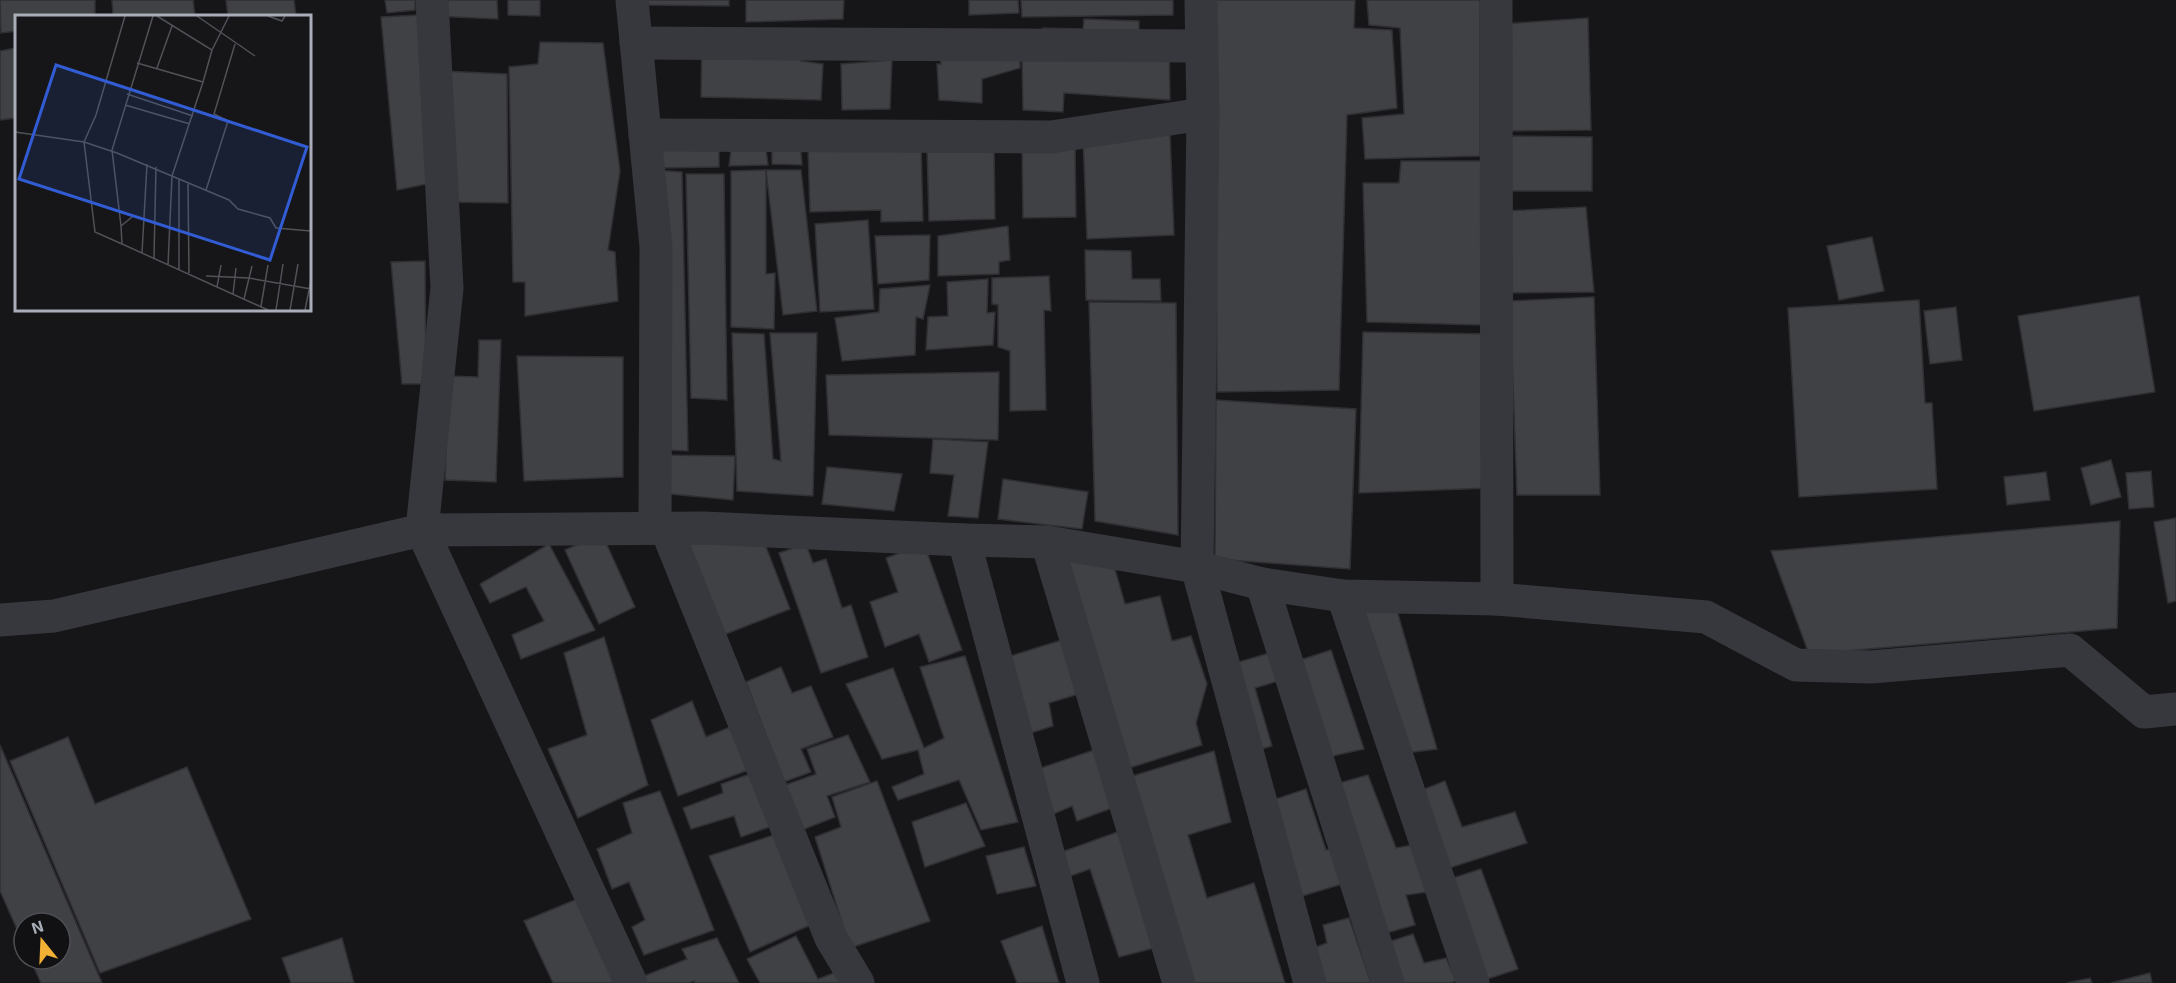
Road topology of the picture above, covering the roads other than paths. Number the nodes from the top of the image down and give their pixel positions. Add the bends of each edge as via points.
1 (432, 0) edge
2 (632, 0) edge
3 (1201, 0) edge
4 (1496, 0) edge
5 (636, 43) junction
6 (1202, 46) junction
7 (1203, 114) junction
8 (645, 135) junction
9 (666, 528) junction
10 (422, 530) junction
11 (964, 540) junction
12 (1047, 542) junction
13 (1197, 567) junction
14 (1262, 584) junction
15 (1343, 596) junction
16 (1497, 599) junction
17 (0, 620) edge
18 (2176, 709) edge
19 (631, 983) edge
20 (858, 983) edge
21 (1083, 983) edge
22 (1179, 983) edge
23 (1310, 983) edge
24 (1388, 983) edge
25 (1473, 983) edge

1 - 10 street via 447,288
2 - 5 street
3 - 6 street
4 - 16 street
5 - 6 street
5 - 8 street
6 - 7 street
7 - 8 street via 1051,137
7 - 13 street
8 - 9 street via 656,248 655,520
9 - 10 street
9 - 11 street
9 - 20 street via 831,938
10 - 17 street via 54,616
10 - 19 street
11 - 12 street
11 - 21 street
12 - 13 street
12 - 22 street
13 - 14 street
13 - 23 street
14 - 15 street
14 - 24 street
15 - 16 street
15 - 25 street
16 - 18 street via 1706,617 1796,665 1871,667 2070,650 2144,712

